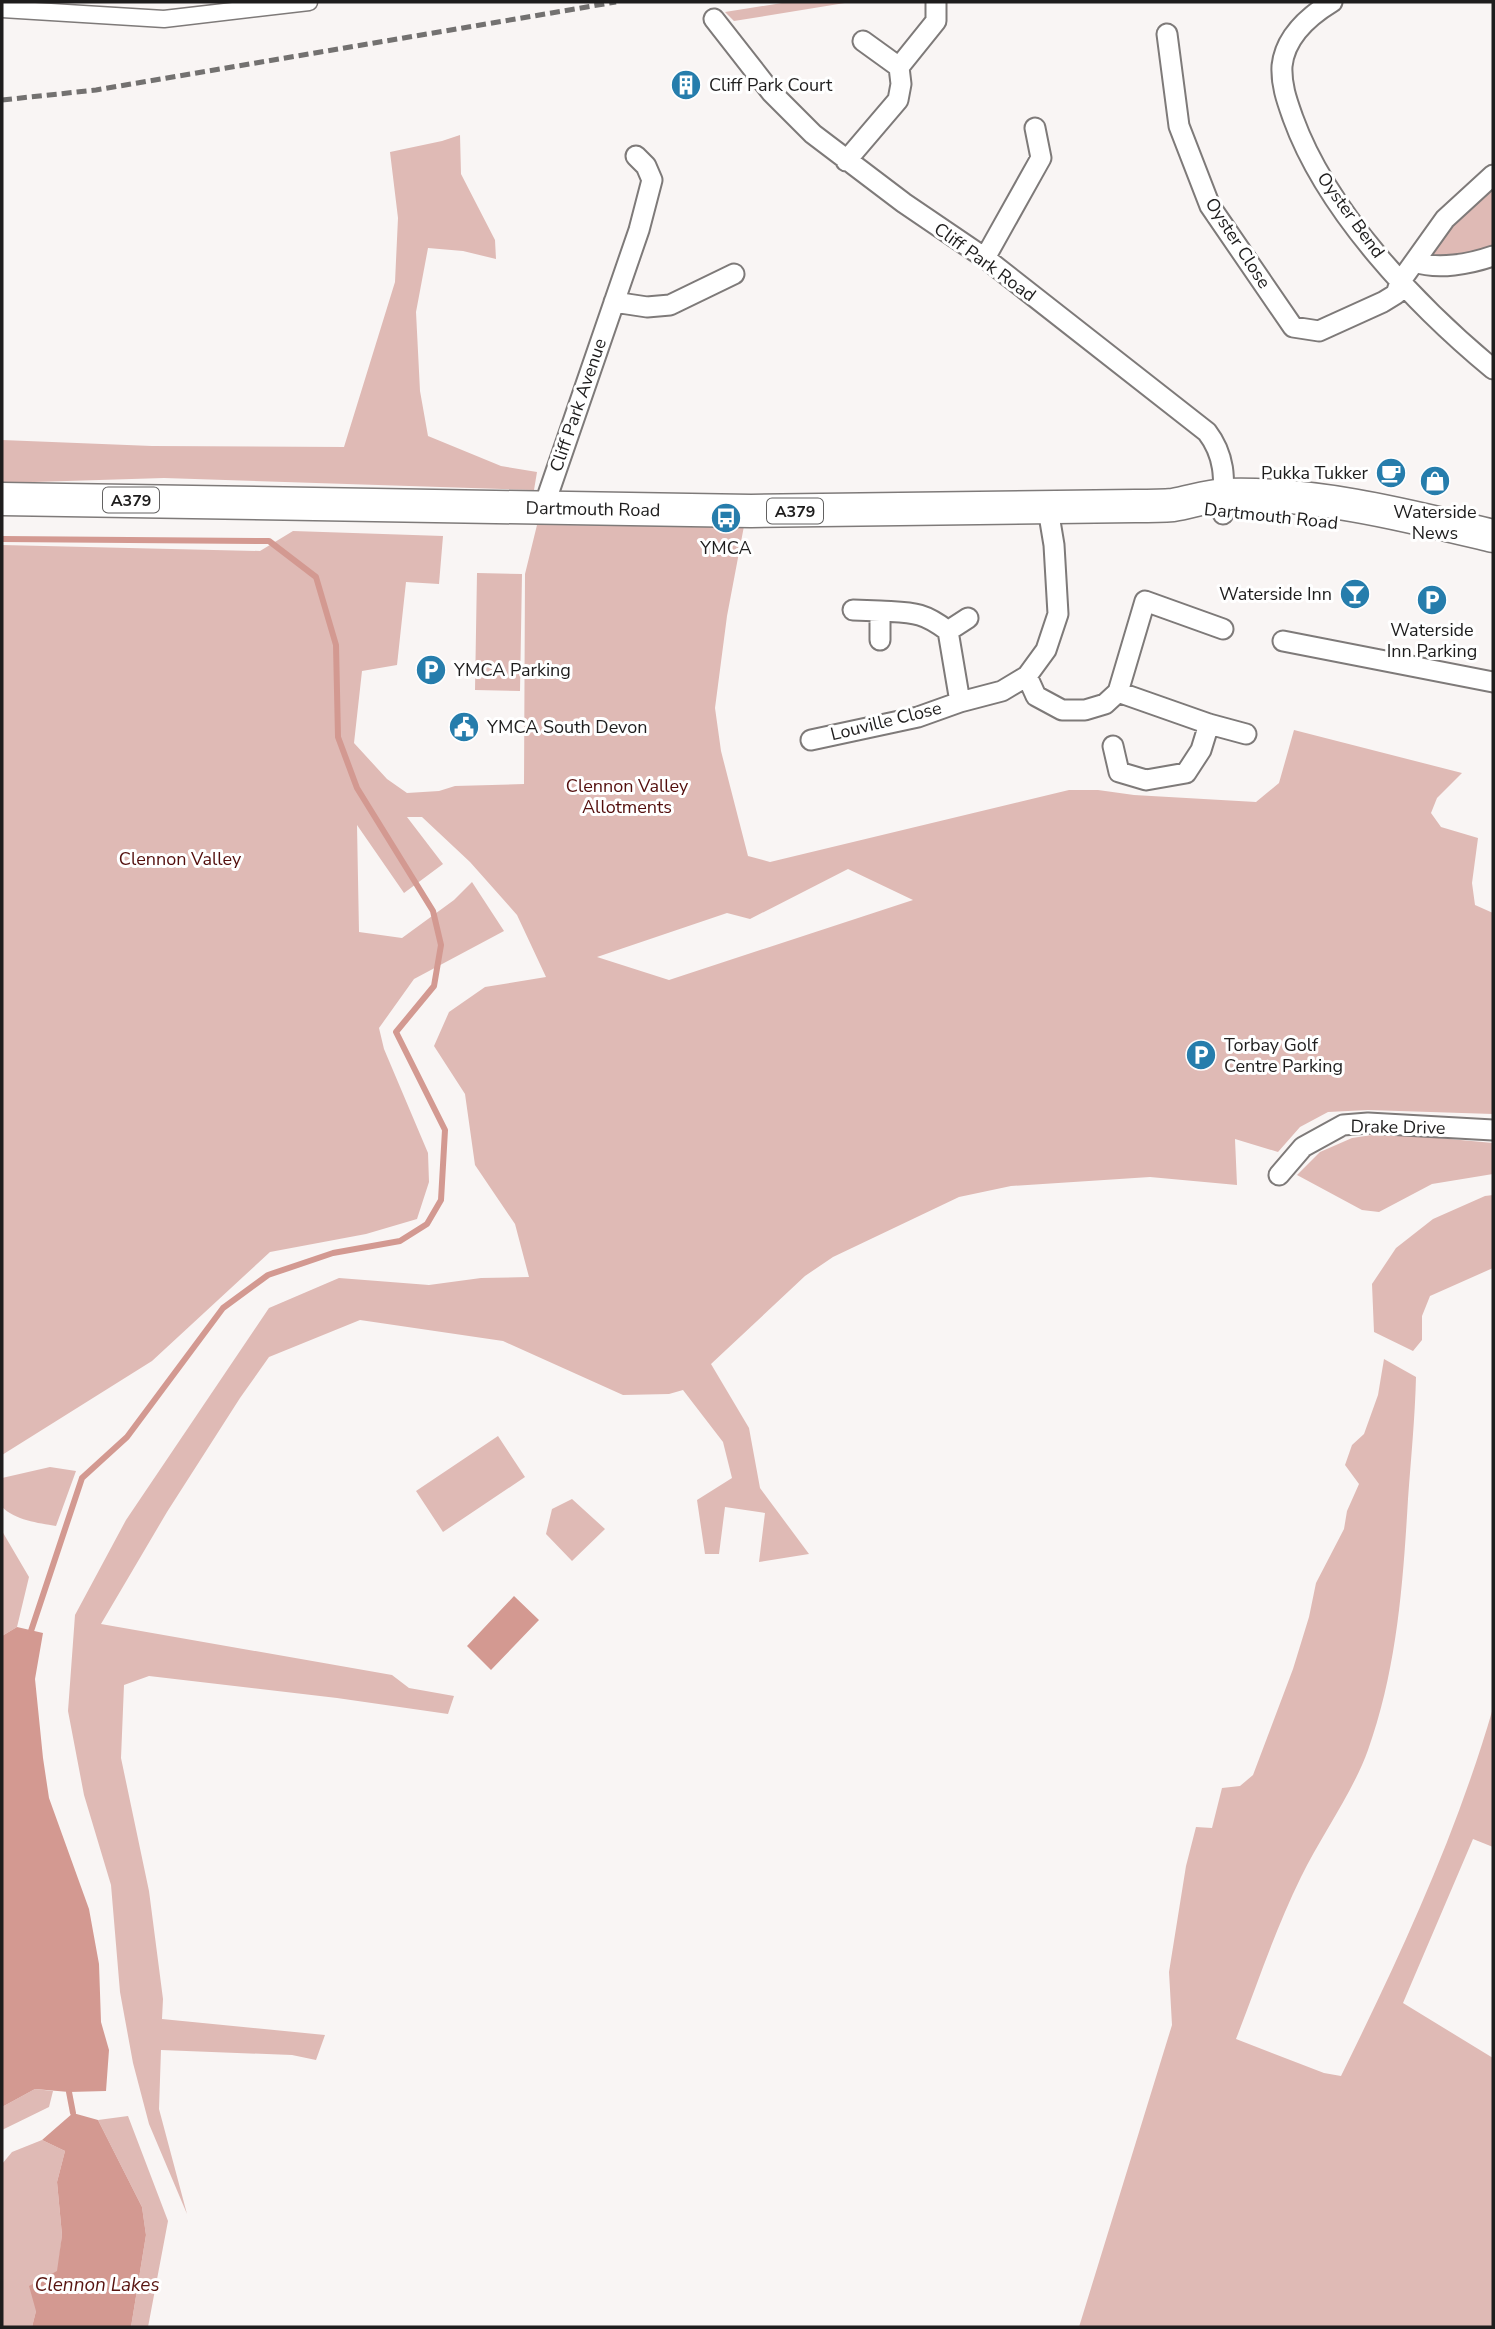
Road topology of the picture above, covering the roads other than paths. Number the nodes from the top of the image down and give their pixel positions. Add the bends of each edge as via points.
1 (309, 2) edge
2 (936, 2) edge
3 (1332, 2) edge
4 (2, 9) edge
5 (714, 19) dead end
6 (1167, 34) dead end
7 (863, 41) dead end
8 (899, 67) junction
9 (1035, 128) dead end
10 (636, 156) dead end
11 (846, 161) junction
12 (1493, 176) edge
13 (1493, 256) edge
14 (985, 258) junction
15 (1415, 262) junction
16 (734, 274) dead end
17 (1400, 282) junction
18 (614, 302) junction
19 (1493, 369) edge
20 (8, 499) edge
21 (1223, 504) junction
22 (543, 509) junction
23 (1048, 509) junction
24 (1493, 536) edge
25 (1493, 555) edge
26 (853, 610) dead end
27 (880, 611) junction
28 (968, 618) dead end
29 (1223, 629) dead end
30 (948, 631) junction
31 (880, 640) dead end
32 (1283, 641) dead end
33 (1027, 676) junction
34 (1493, 682) edge
35 (1118, 692) junction
36 (960, 702) junction
37 (1209, 724) junction
38 (1246, 734) dead end
39 (811, 740) dead end
40 (1113, 746) dead end
41 (1493, 1130) edge
42 (1279, 1175) dead end

1 - 4 street via 164,19
2 - 8 street via 936,21
3 - 17 street, Oyster Bend via 1289,41 1282,65 1283,90 1303,144 1338,204
5 - 11 street, Cliff Park Road via 771,92
6 - 17 street, Oyster Close via 1179,126 1210,206 1293,327 1319,331 1384,302 1396,294
7 - 8 street
8 - 11 street via 898,100
9 - 14 street via 1041,158
10 - 18 street, Cliff Park Avenue via 652,180
11 - 14 street, Cliff Park Road
12 - 15 street, Oyster Close via 1445,219
13 - 15 street via 1428,267
14 - 21 street, Cliff Park Road via 1207,432 1221,456
15 - 17 street, Oyster Close
16 - 18 street via 670,305
17 - 19 street, Oyster Bend
18 - 22 street, Cliff Park Avenue
20 - 22 main road, Dartmouth Road / A379
21 - 23 main road, Dartmouth Road / A379
21 - 24 main road, Dartmouth Road / A379 via 1308,499
21 - 25 main road, Dartmouth Road / A379 via 1317,518
22 - 23 main road, Dartmouth Road / A379
23 - 33 street, Louville Close via 1058,614 1046,650
26 - 27 street
27 - 30 street via 920,614
27 - 31 street
28 - 30 street
29 - 35 street via 1145,601
30 - 36 street, Louville Close
32 - 34 street
33 - 35 street via 1036,696 1062,710 1105,704
33 - 36 street, Louville Close via 1002,691
35 - 37 street
36 - 39 street, Louville Close via 918,717
37 - 38 street
37 - 40 street via 1201,750 1186,773 1146,780 1119,772
41 - 42 street, Drake Drive via 1343,1125 1303,1147

